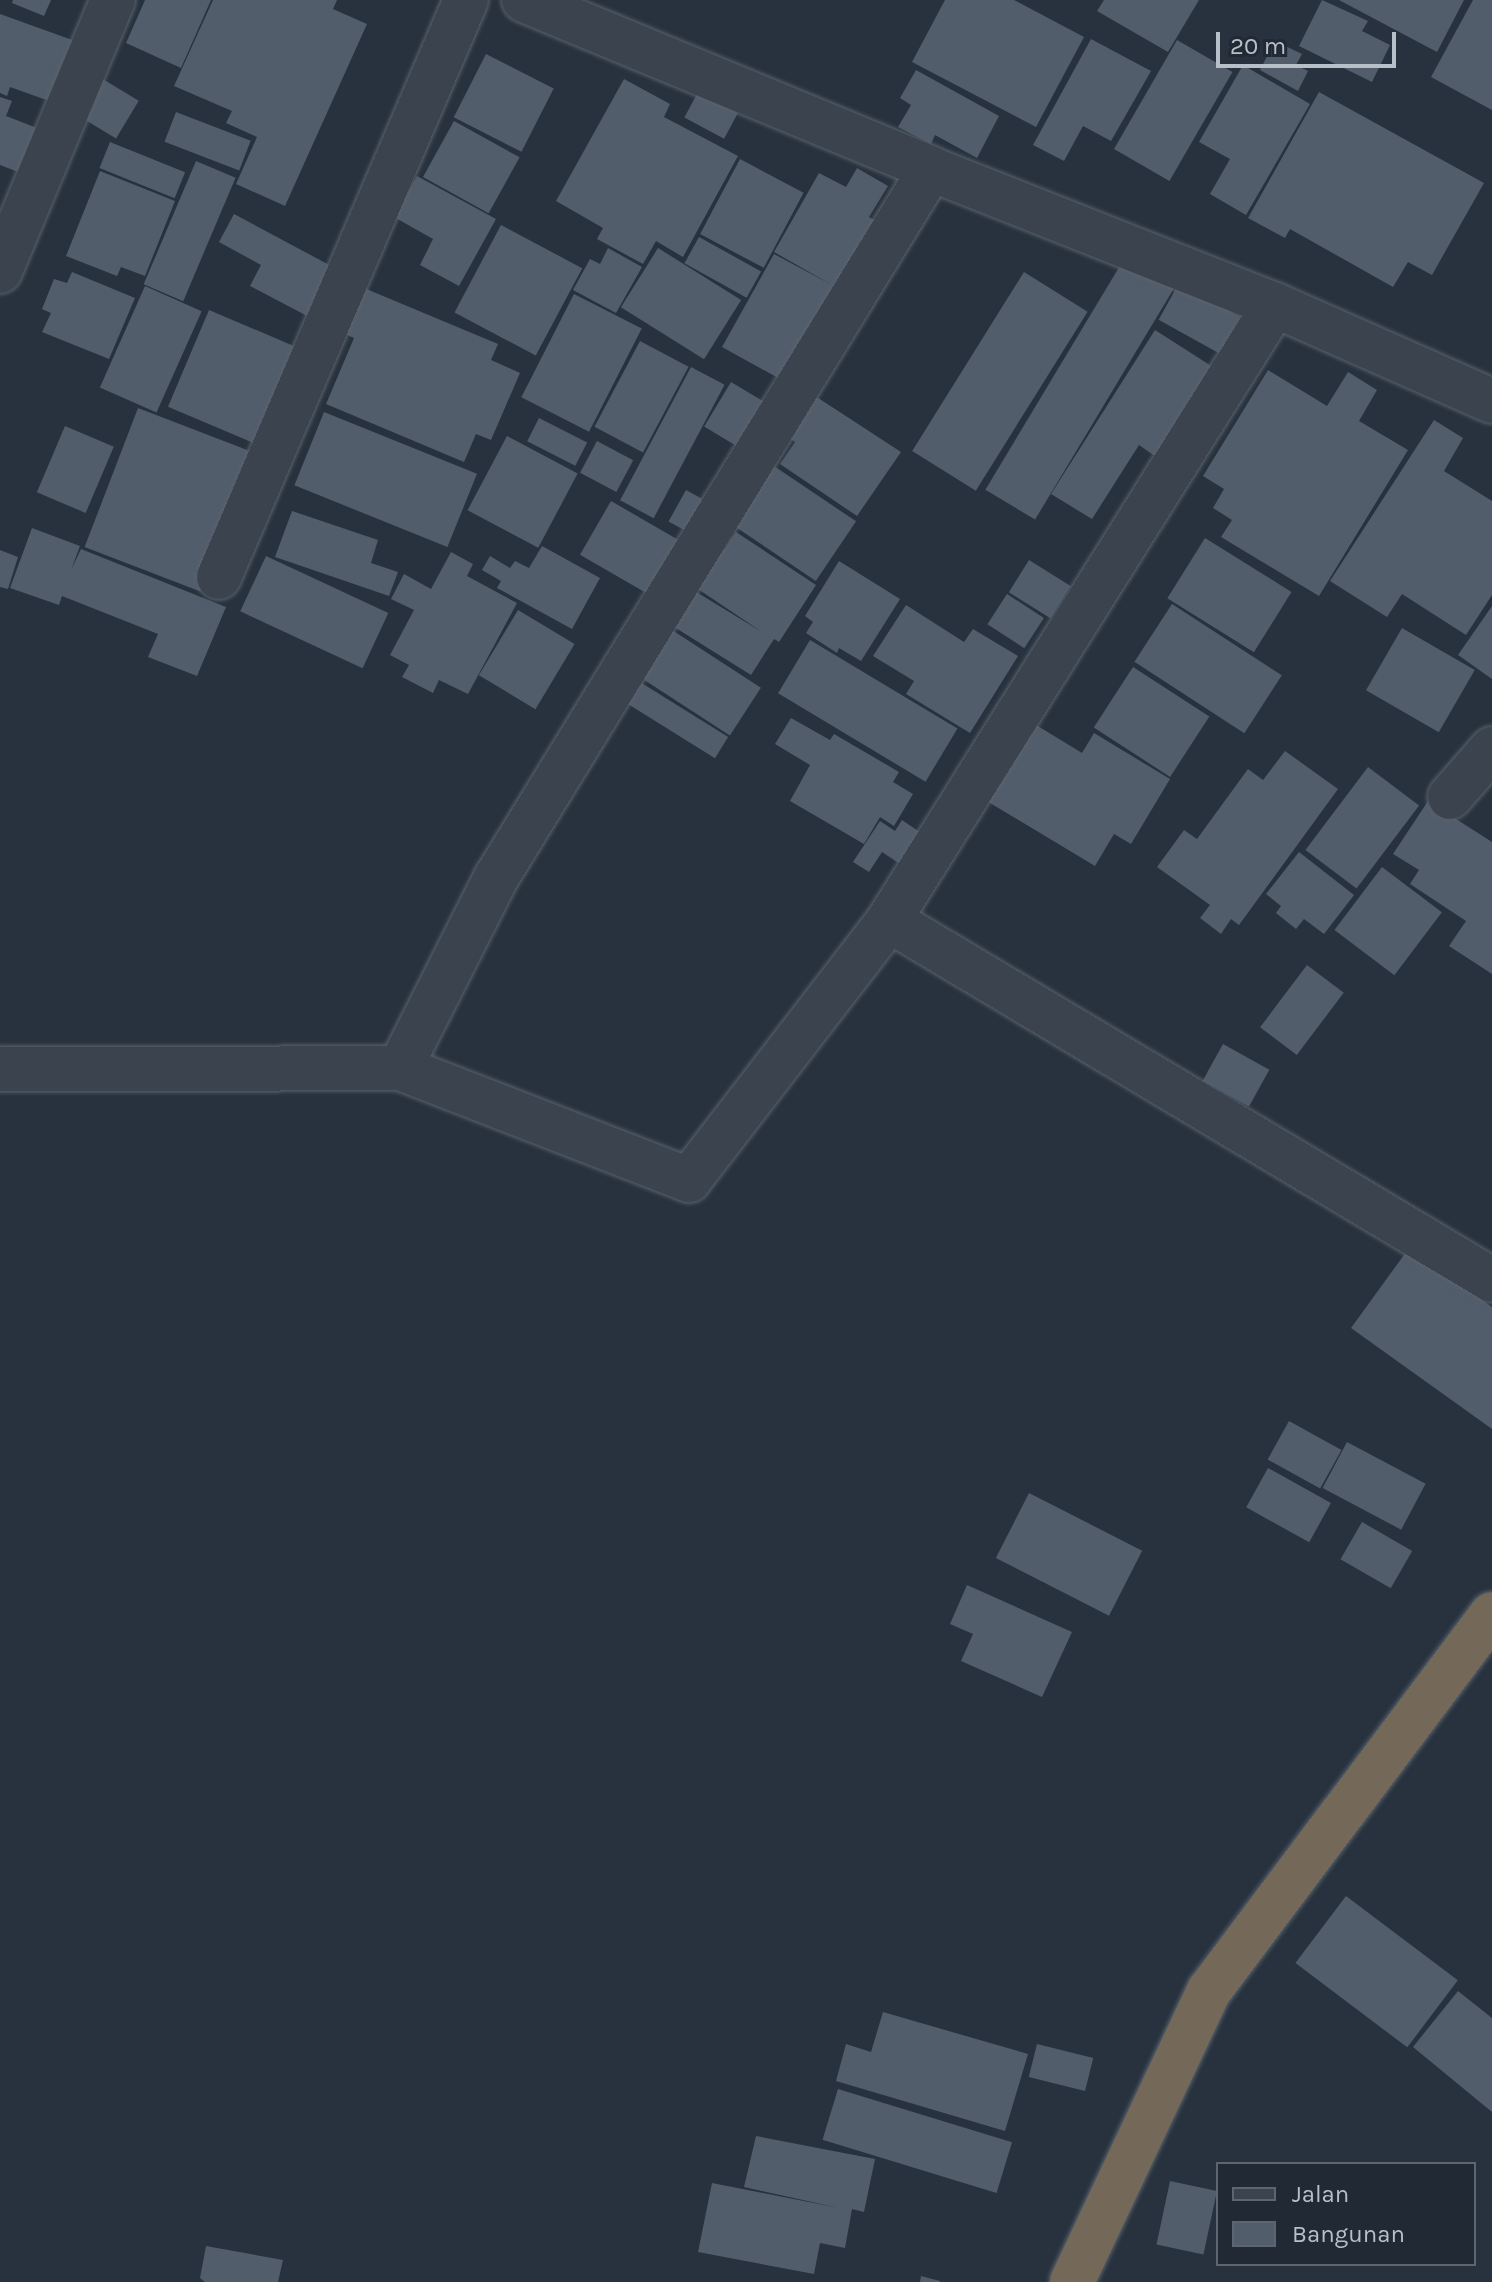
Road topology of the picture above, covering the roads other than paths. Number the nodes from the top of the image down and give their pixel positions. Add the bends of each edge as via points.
1 (113, 0) edge
2 (466, 0) edge
3 (524, 0) edge
4 (931, 169) junction
5 (0, 271) edge
6 (1275, 305) junction
7 (1492, 401) edge
8 (219, 577) dead end
9 (1492, 749) edge
10 (1450, 797) dead end
11 (889, 920) junction
12 (400, 1068) junction
13 (0, 1069) edge
14 (1492, 1280) edge
15 (1492, 1614) edge
16 (1076, 2274) edge

1 - 5 street
2 - 8 street
3 - 4 street
4 - 6 street
4 - 12 street via 496,878
6 - 7 street
6 - 11 street
9 - 10 street
11 - 12 street via 689,1180
11 - 14 street
12 - 13 street
15 - 16 highway via 1209,1991

